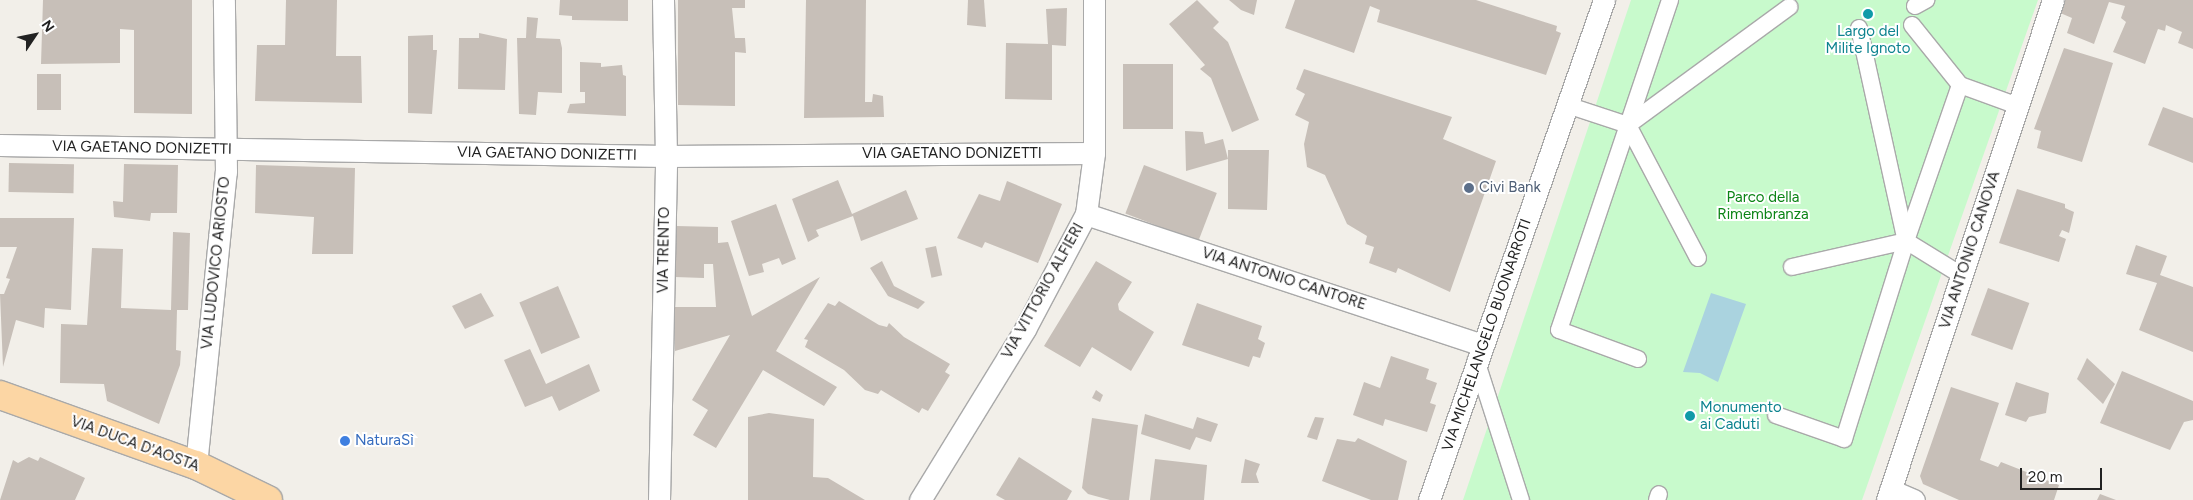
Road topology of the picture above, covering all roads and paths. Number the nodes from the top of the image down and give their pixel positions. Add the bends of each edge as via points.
1 (224, 0) edge
2 (663, 0) edge
3 (1094, 0) edge
4 (1604, 0) edge
5 (1670, 0) edge
6 (2053, 0) edge
7 (1788, 6) dead end
8 (1912, 25) dead end
9 (1859, 28) dead end
10 (1960, 85) junction
11 (1567, 105) junction
12 (2018, 106) junction
13 (1628, 125) junction
14 (0, 146) edge
15 (226, 150) junction
16 (1094, 153) junction
17 (666, 156) junction
18 (1086, 214) junction
19 (1906, 241) junction
20 (1698, 258) dead end
21 (1792, 267) dead end
22 (1961, 275) junction
23 (1479, 353) junction
24 (1638, 359) dead end
25 (0, 395) edge
26 (1776, 415) dead end
27 (196, 465) junction
28 (1888, 495) edge
29 (268, 500) edge
30 (659, 500) edge
31 (920, 500) edge
32 (1429, 500) edge
33 (1521, 500) edge
34 (1914, 500) edge

1 - 15 street, VIA LUDOVICO ARIOSTO
2 - 17 street, VIA TRENTO
3 - 16 street, VIA VITTORIO ALFIERI
4 - 11 street, VIA MICHELANGELO BUONARROTI
5 - 13 street
6 - 12 street, VIA ANTONIO CANOVA
7 - 13 street
8 - 10 street
9 - 19 street
10 - 12 street
10 - 19 street
11 - 13 street
11 - 23 street, VIA MICHELANGELO BUONARROTI
12 - 22 street, VIA ANTONIO CANOVA
13 - 20 street
13 - 24 street via 1559,330
14 - 15 street, VIA GAETANO DONIZETTI
15 - 17 street, VIA GAETANO DONIZETTI
15 - 27 street, VIA LUDOVICO ARIOSTO
16 - 17 street, VIA GAETANO DONIZETTI
16 - 18 street, VIA VITTORIO ALFIERI
17 - 30 street, VIA TRENTO
18 - 23 street, VIA ANTONIO CANTORE
18 - 31 street, VIA VITTORIO ALFIERI via 1025,329
19 - 21 street
19 - 22 street
19 - 26 street via 1844,439
22 - 28 street, VIA ANTONIO CANOVA
23 - 32 street, VIA MICHELANGELO BUONARROTI
23 - 33 street
25 - 27 main road, VIA DUCA D'AOSTA
27 - 29 main road, VIA DUCA D'AOSTA
28 - 34 street

